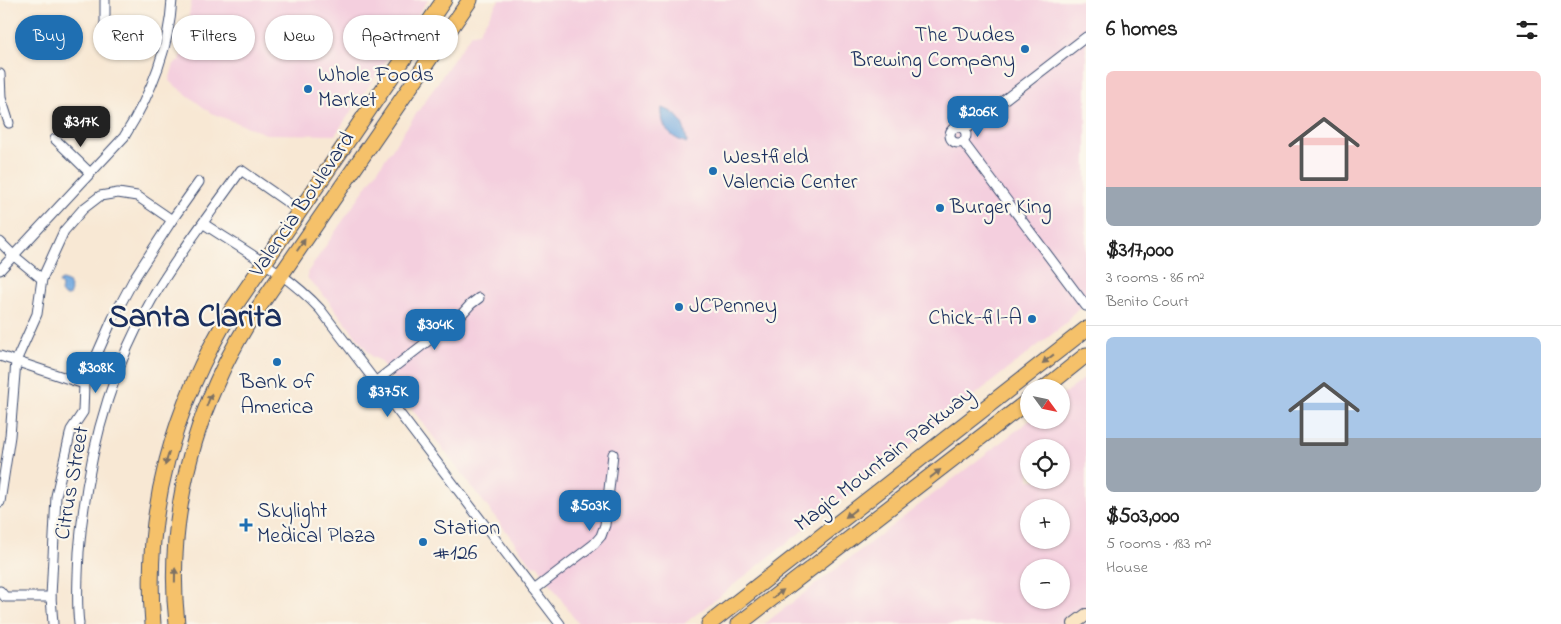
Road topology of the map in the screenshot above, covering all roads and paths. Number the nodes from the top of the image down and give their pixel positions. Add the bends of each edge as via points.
1 (105, 0) edge
2 (172, 0) edge
3 (444, 0) edge
4 (470, 0) edge
5 (105, 15) edge
6 (1086, 37) edge
7 (0, 74) edge
8 (9, 123) dead end
9 (965, 130) junction
10 (55, 139) dead end
11 (963, 142) junction
12 (90, 173) junction
13 (200, 182) dead end
14 (300, 211) junction
15 (172, 220) junction
16 (204, 224) junction
17 (0, 242) edge
18 (13, 255) junction
19 (264, 264) junction
20 (0, 270) edge
21 (280, 275) junction
22 (42, 279) junction
23 (479, 298) dead end
24 (1086, 306) edge
25 (1086, 329) edge
26 (1086, 355) edge
27 (0, 356) edge
28 (204, 359) junction
29 (16, 361) junction
30 (1056, 379) edge
31 (375, 382) junction
32 (84, 384) junction
33 (1020, 407) edge
34 (195, 442) junction
35 (935, 448) junction
36 (613, 454) dead end
37 (0, 502) edge
38 (874, 521) junction
39 (534, 590) junction
40 (0, 591) edge
41 (51, 597) junction
42 (1086, 615) edge
43 (155, 622) edge
44 (53, 624) edge
45 (79, 624) edge
46 (177, 624) edge
47 (560, 624) edge
48 (709, 624) edge
49 (739, 624) edge
50 (1074, 624) edge

1 - 5 street
2 - 12 street via 165,46 141,108 124,137
3 - 14 main road, Valencia Boulevard
21 -> 4 main road, Valencia Boulevard
6 - 9 street
7 - 8 street via 1,98
9 - 11 street via 967,136
9 - 11 street via 956,127 950,134 957,144
10 - 12 street
11 - 24 street
12 - 18 street
13 - 15 street
14 - 16 street, Citrus Street via 241,170
14 - 19 main road, Valencia Boulevard
15 - 22 street via 137,196 118,193 100,196 83,209 64,231
15 - 32 street via 113,318
16 - 19 street
16 - 45 street, Citrus Street via 175,263 138,326 124,355 105,412 82,522 76,600
17 - 18 street
18 - 20 street
18 - 22 street
19 - 21 street
19 - 28 main road, Valencia Boulevard
21 - 31 street via 320,309
34 -> 21 main road, Valencia Boulevard via 215,385 230,355
22 - 29 street via 38,314
23 - 31 street
25 -> 35 main road, Magic Mountain Parkway
26 - 30 main road
27 - 29 street
28 - 34 main road via 204,378 184,432
28 -> 43 main road, Valencia Boulevard via 182,409 162,476 151,576
29 - 32 street
29 - 37 street
31 - 39 street
32 - 41 street via 83,412 71,430 56,496
38 -> 33 main road, Magic Mountain Parkway
46 -> 34 main road, Valencia Boulevard via 174,577 177,538 186,475
35 - 38 main road via 915,476 873,510
35 -> 48 main road, Magic Mountain Parkway
36 - 39 street via 601,536
49 -> 38 main road, Magic Mountain Parkway
39 - 47 street
40 - 41 street via 5,597
41 - 44 street
42 - 50 street

